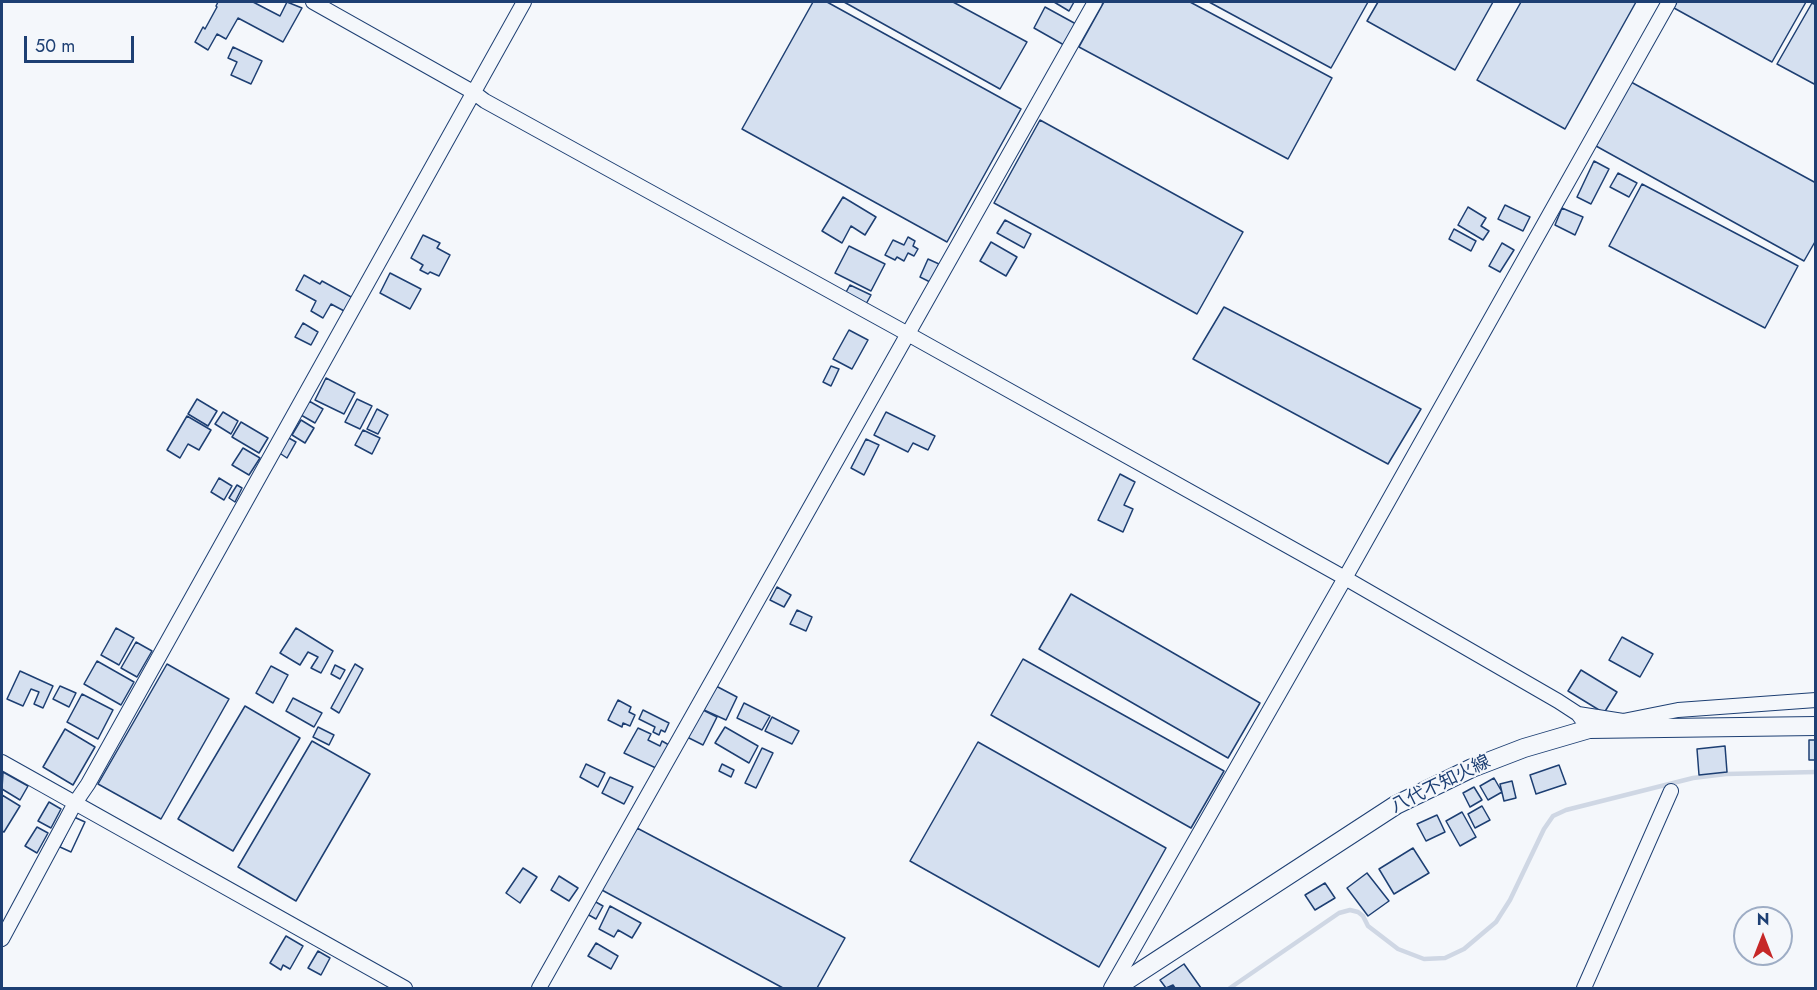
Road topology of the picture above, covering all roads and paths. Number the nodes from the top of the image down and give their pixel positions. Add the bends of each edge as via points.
1 (313, 2) edge
2 (524, 2) edge
3 (1095, 2) edge
4 (1669, 2) edge
5 (473, 92) junction
6 (908, 334) junction
7 (1345, 578) junction
8 (1815, 700) edge
9 (1583, 722) junction
10 (1815, 726) edge
11 (2, 762) edge
12 (1671, 791) dead end
13 (75, 803) junction
14 (2, 939) edge
15 (405, 988) edge
16 (539, 988) edge
17 (1113, 988) edge
18 (1584, 988) edge

1 - 5 street
2 - 5 street
3 - 6 street
4 - 7 street
5 - 6 street
5 - 13 street
6 - 7 street
6 - 16 street
7 - 9 street via 1558,701
7 - 17 street
8 - 9 street
9 - 10 main road, 八代不知火線
9 - 17 main road, 八代不知火線 via 1396,805
11 - 13 street
12 - 18 street
13 - 14 street
13 - 15 street

